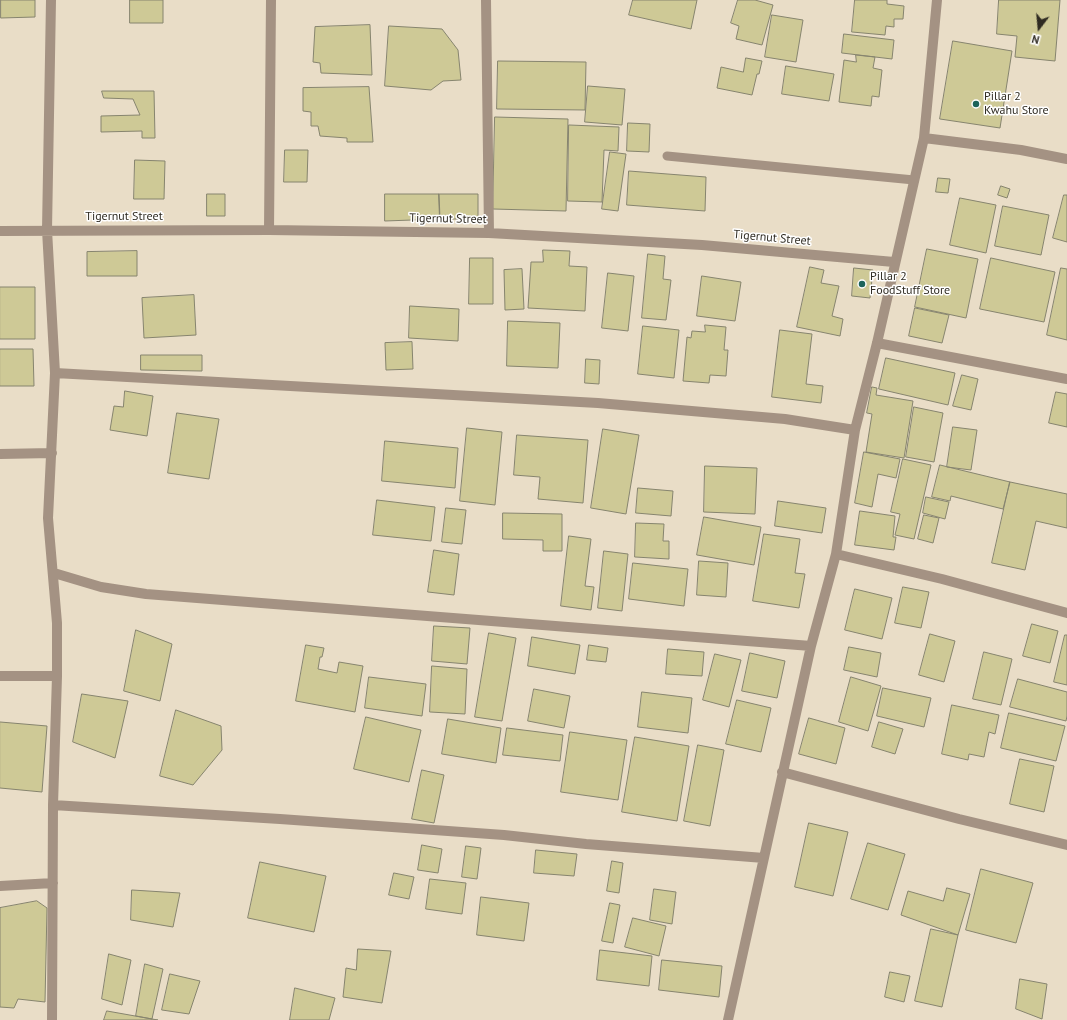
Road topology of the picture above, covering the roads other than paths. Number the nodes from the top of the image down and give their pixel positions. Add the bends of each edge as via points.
1 (51, 0) edge
2 (271, 0) edge
3 (486, 0) edge
4 (937, 0) edge
5 (924, 138) junction
6 (667, 156) dead end
7 (1067, 159) edge
8 (914, 180) junction
9 (47, 230) junction
10 (269, 230) junction
11 (0, 231) edge
12 (488, 233) junction
13 (894, 262) junction
14 (877, 343) junction
15 (55, 373) junction
16 (1067, 379) edge
17 (855, 430) junction
18 (52, 453) junction
19 (0, 454) edge
20 (836, 554) junction
21 (54, 572) junction
22 (1067, 613) edge
23 (811, 646) junction
24 (0, 676) edge
25 (57, 676) junction
26 (782, 772) junction
27 (53, 805) junction
28 (1067, 845) edge
29 (764, 858) junction
30 (53, 883) junction
31 (0, 886) edge
32 (52, 1020) edge
33 (728, 1020) edge

1 - 9 street
2 - 10 street
3 - 12 street
4 - 5 street
5 - 7 street via 1021,150
5 - 8 street
6 - 8 lane
8 - 13 street
9 - 10 street, Tigernut Street
9 - 11 street, Tigernut Street
9 - 15 street
10 - 12 street, Tigernut Street
12 - 13 street, Tigernut Street via 702,245
13 - 14 street
14 - 16 street
14 - 17 street
15 - 17 street via 598,403 785,419
15 - 18 street
17 - 20 street
18 - 19 street
18 - 21 street via 48,518
20 - 22 street via 942,579
20 - 23 street
21 - 23 street via 101,587 146,594
21 - 25 street
23 - 26 street
24 - 25 street
25 - 27 street
26 - 28 street
26 - 29 street
27 - 29 street via 504,835
27 - 30 street
29 - 33 street
30 - 31 street
30 - 32 street

